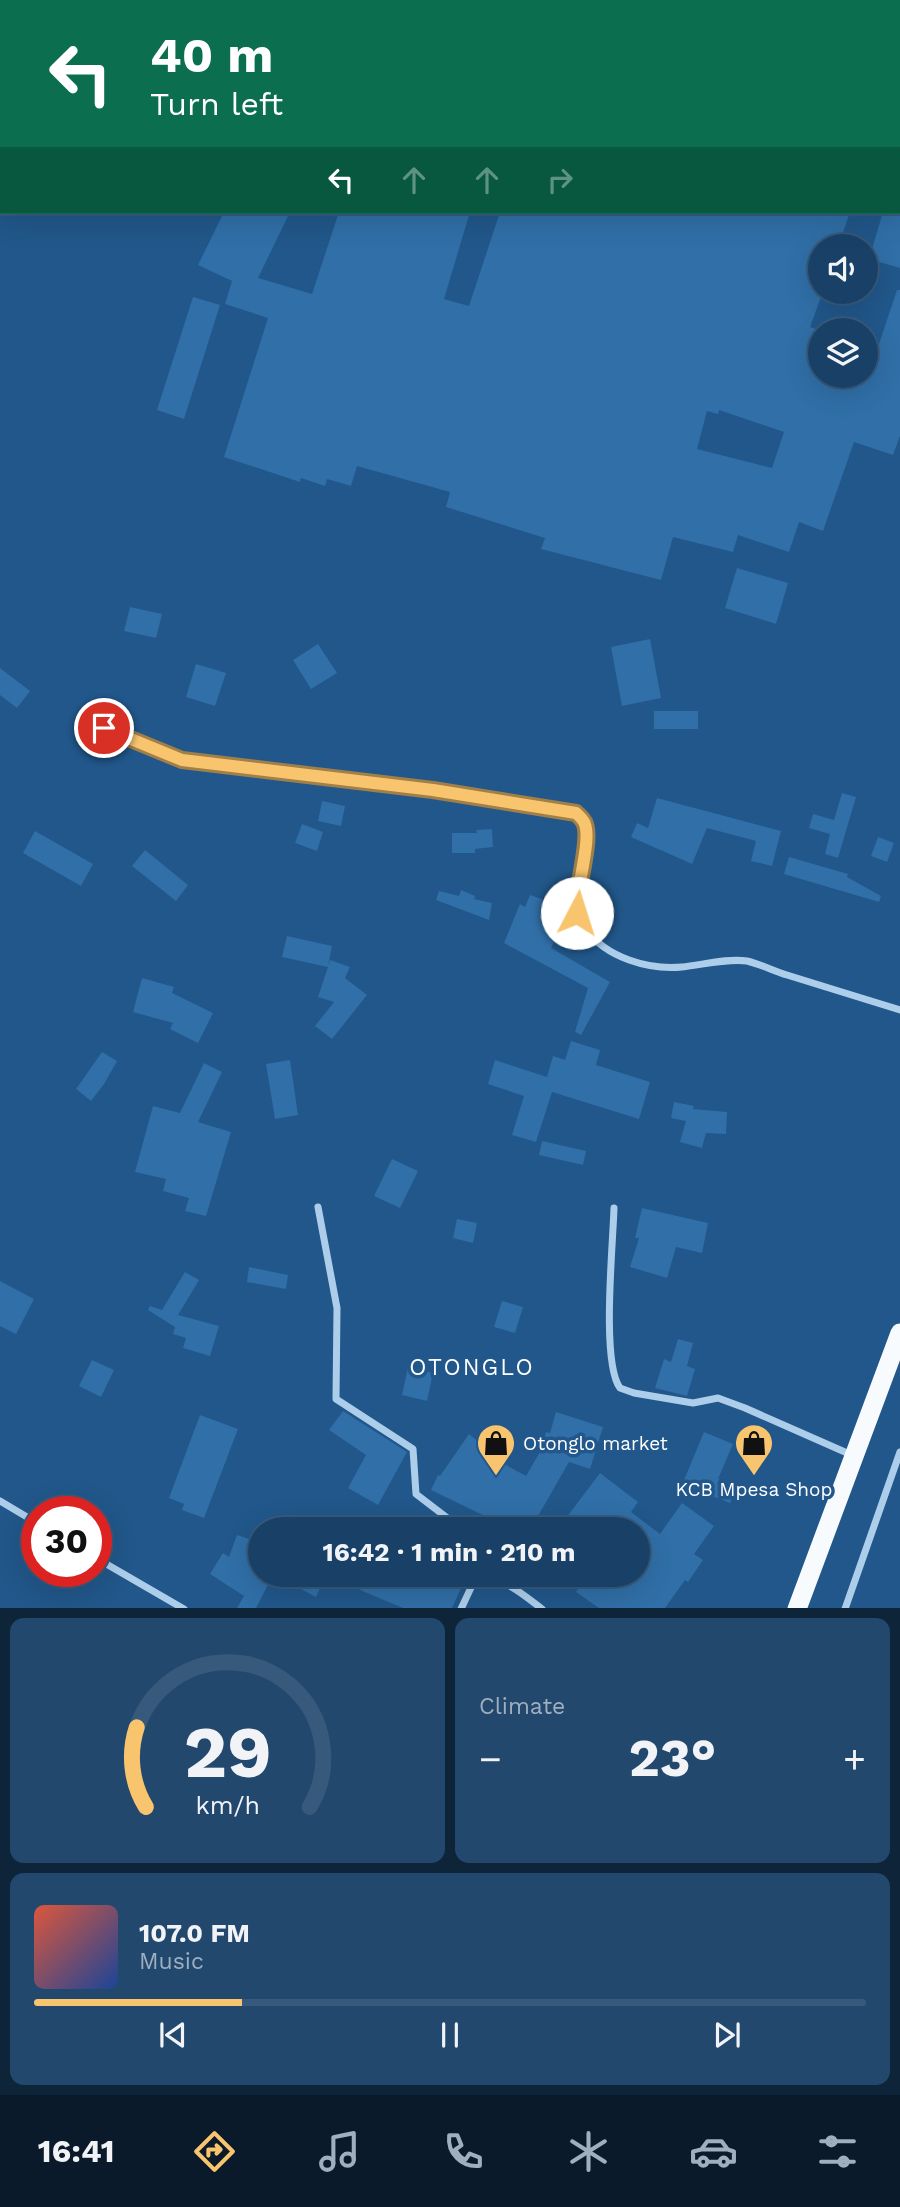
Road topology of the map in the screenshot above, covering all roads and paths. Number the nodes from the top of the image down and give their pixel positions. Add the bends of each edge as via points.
1 (104, 728) dead end
2 (900, 1010) edge
3 (318, 1207) dead end
4 (614, 1208) dead end
5 (900, 1332) edge
6 (900, 1452) edge
7 (854, 1456) junction
8 (0, 1501) edge
9 (21, 1513) edge
10 (446, 1517) edge
11 (112, 1567) edge
12 (471, 1587) edge
13 (512, 1587) edge
14 (184, 1608) edge
15 (461, 1608) edge
16 (542, 1608) edge
17 (797, 1608) edge
18 (845, 1608) edge

1 - 2 street via 182,760 433,790 576,813 587,833 575,898 577,913 603,946 643,964 678,967 746,961
3 - 10 street via 337,1308 336,1399 413,1449 416,1494
4 - 7 street via 609,1349 612,1373 620,1388 692,1403 718,1398
5 - 7 highway
6 - 18 street
7 - 17 highway
8 - 9 street
11 - 14 street
12 - 15 street
13 - 16 street

